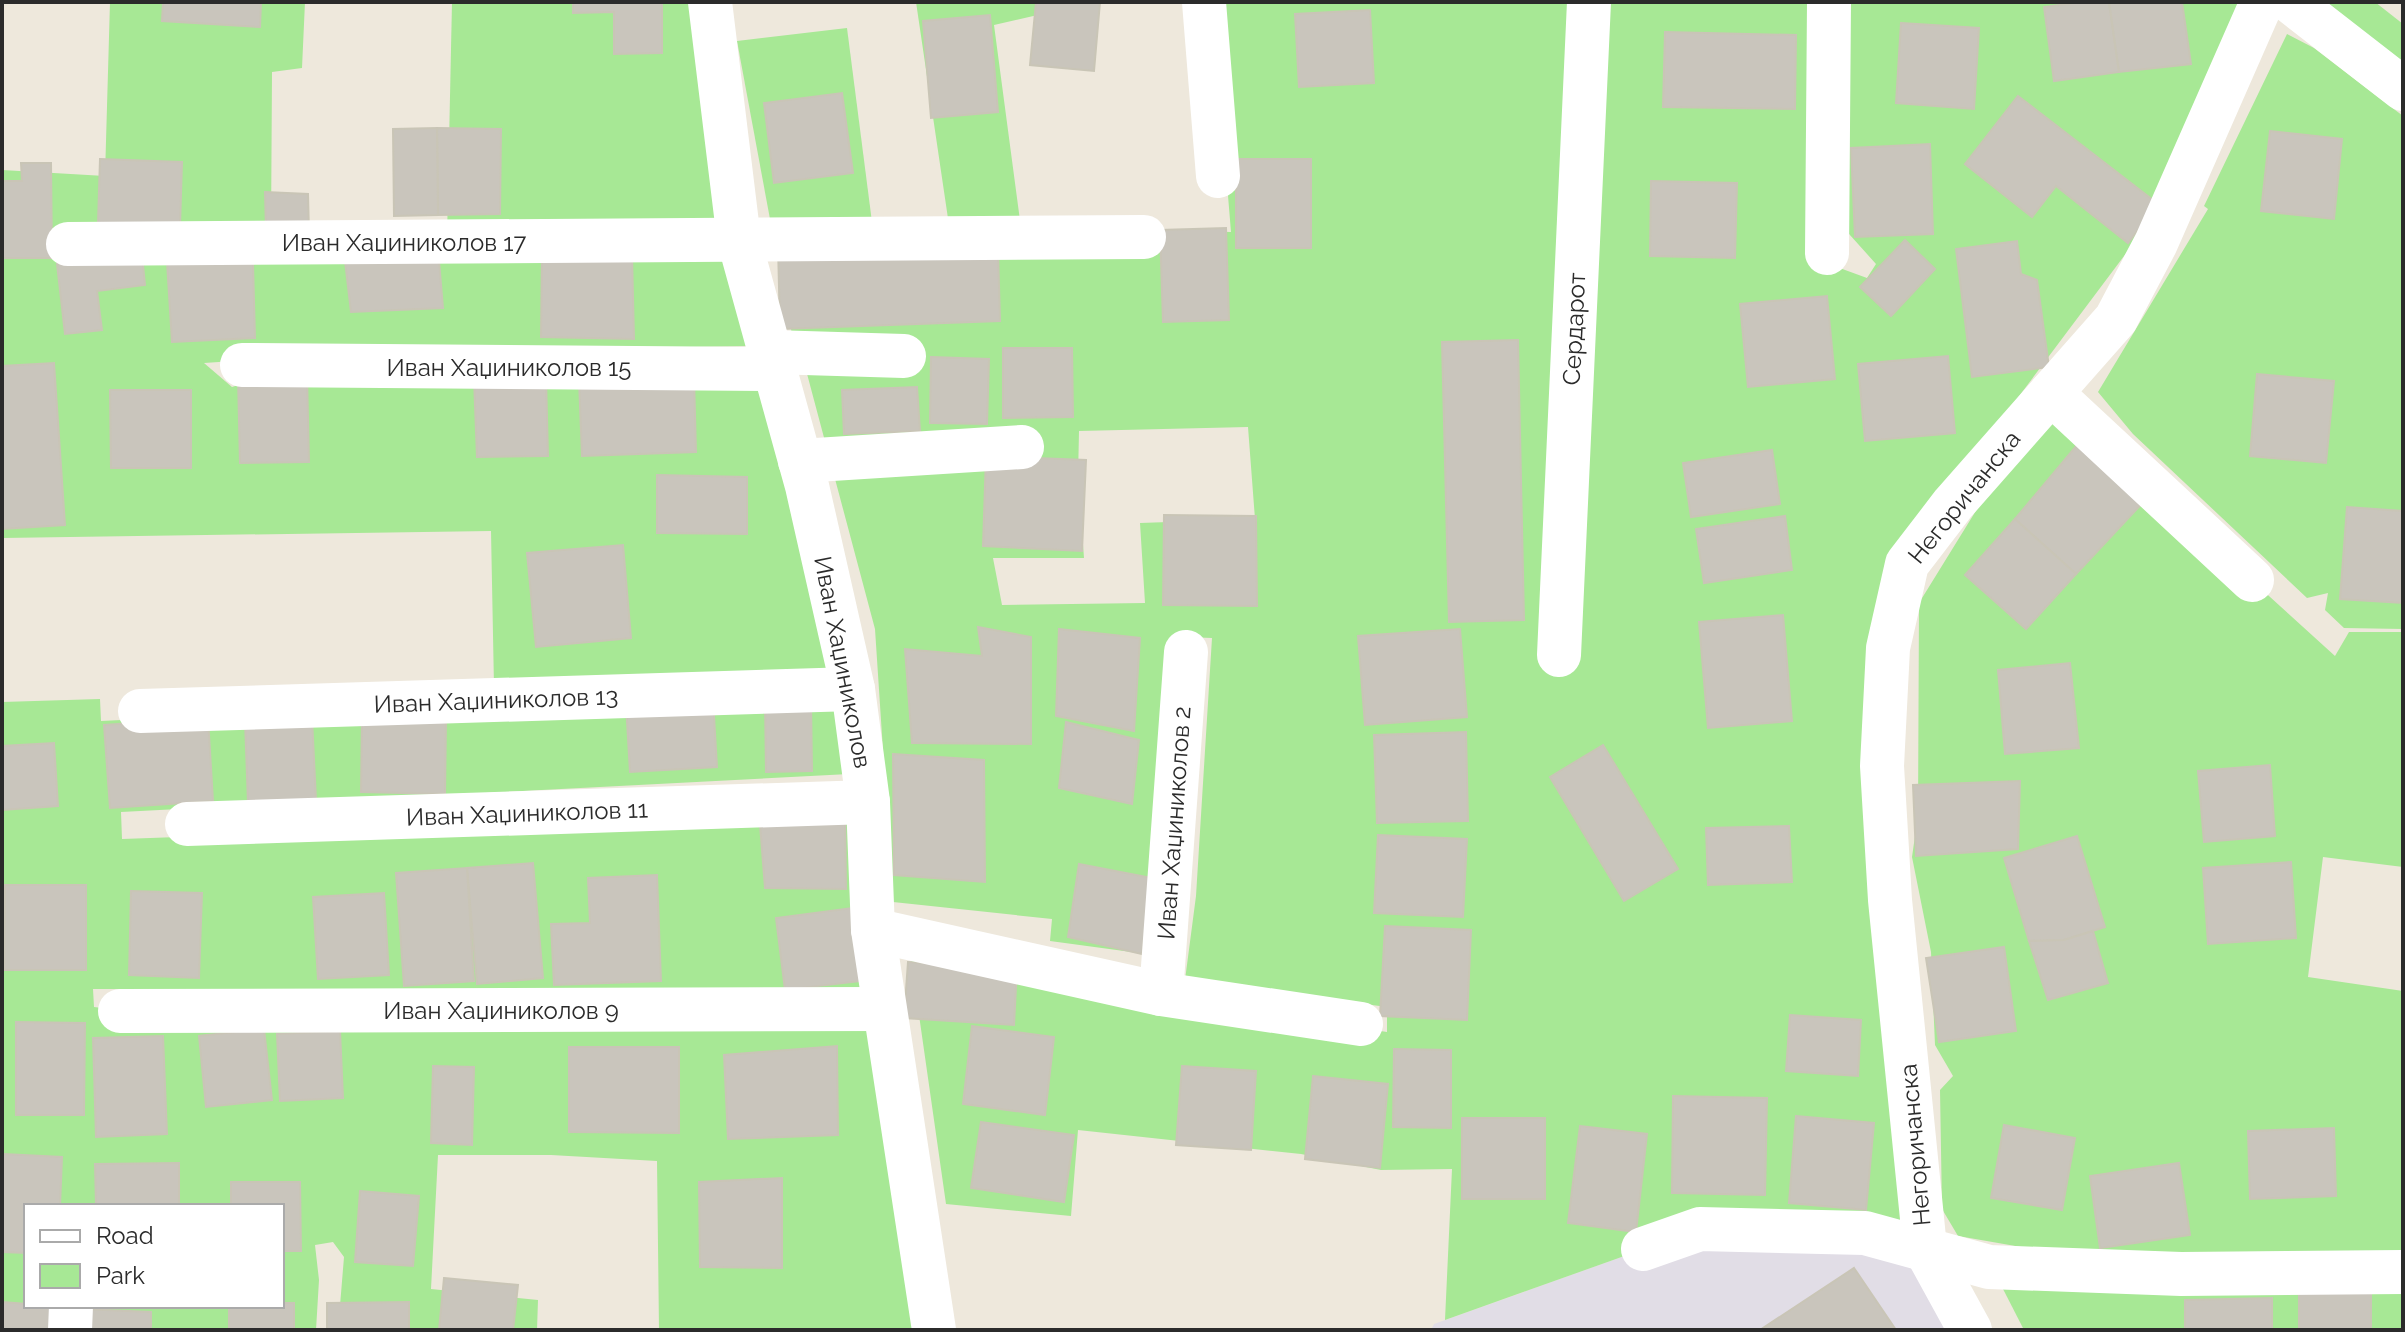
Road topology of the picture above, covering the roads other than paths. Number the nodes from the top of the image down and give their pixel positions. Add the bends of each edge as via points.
1 (710, 2) edge
2 (1204, 2) edge
3 (1589, 2) edge
4 (1829, 2) edge
5 (2262, 2) edge
6 (2291, 2) edge
7 (2403, 89) edge
8 (1218, 176) dead end
9 (1144, 237) dead end
10 (739, 240) junction
11 (68, 244) dead end
12 (1827, 253) dead end
13 (904, 356) dead end
14 (773, 360) junction
15 (242, 365) dead end
16 (2051, 393) junction
17 (1022, 447) dead end
18 (800, 461) junction
19 (2252, 580) dead end
20 (1186, 652) dead end
21 (1559, 655) dead end
22 (853, 689) junction
23 (140, 711) dead end
24 (868, 802) junction
25 (187, 824) dead end
26 (873, 930) junction
27 (1161, 994) junction
28 (883, 1009) junction
29 (120, 1011) dead end
30 (1361, 1024) dead end
31 (1925, 1248) junction
32 (1643, 1249) dead end
33 (2403, 1272) edge
34 (71, 1308) edge
35 (70, 1330) edge
36 (934, 1330) edge
37 (1970, 1330) edge

1 - 10 street, Иван Хаџиниколов
2 - 8 street
3 - 21 street, Сердарот
4 - 12 street
5 - 16 street, Негоричанска via 2156,243 2116,319
6 - 7 street
9 - 10 street, Иван Хаџиниколов 17
10 - 11 street, Иван Хаџиниколов 17
10 - 14 street, Иван Хаџиниколов
13 - 14 street, Иван Хаџиниколов 15
14 - 15 street, Иван Хаџиниколов 15
14 - 18 street, Иван Хаџиниколов
16 - 19 street
16 - 31 street, Негоричанска via 1907,564 1888,648 1882,766 1890,900
17 - 18 street
18 - 22 street, Иван Хаџиниколов
20 - 27 street, Иван Хаџиниколов 2
22 - 23 street, Иван Хаџиниколов 13
22 - 24 street, Иван Хаџиниколов
24 - 25 street, Иван Хаџиниколов 11
24 - 26 street, Иван Хаџиниколов
26 - 27 street
26 - 28 street, Иван Хаџиниколов
27 - 30 street
28 - 29 street, Иван Хаџиниколов 9
28 - 36 street, Иван Хаџиниколов
31 - 32 street, Негоричанска via 1865,1233 1700,1229
31 - 33 street, Негоричанска via 1989,1267 2071,1272
31 - 37 street, Негоричанска
34 - 35 street

